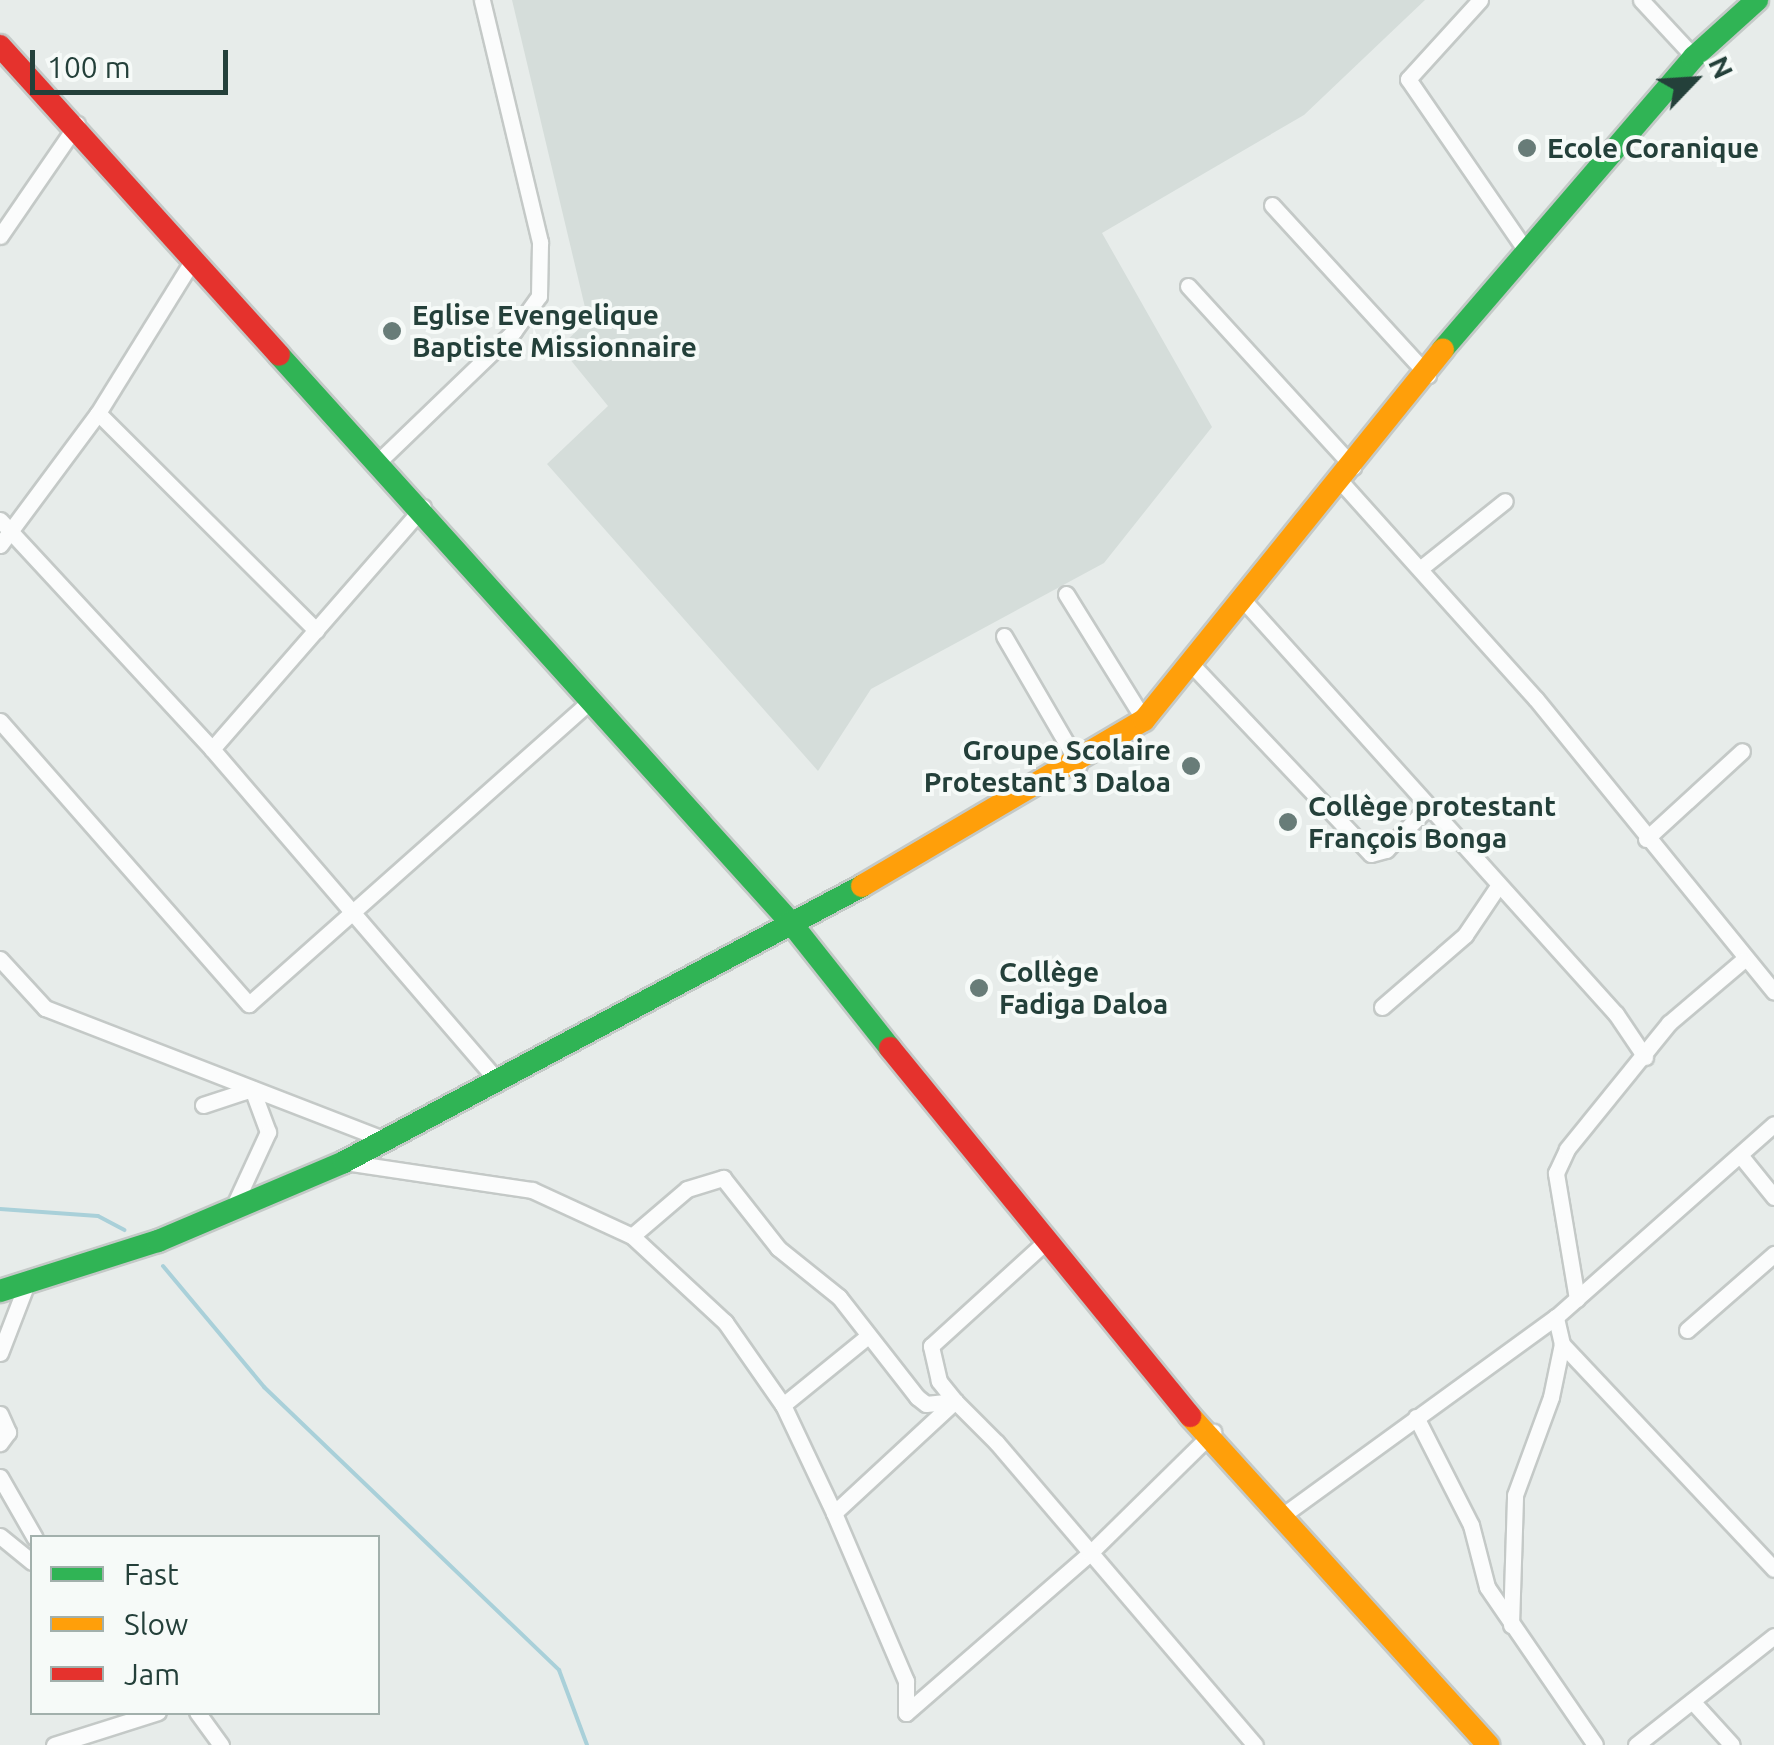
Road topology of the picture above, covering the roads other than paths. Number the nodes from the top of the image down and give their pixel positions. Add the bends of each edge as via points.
1 (482, 0) edge
2 (1480, 0) edge
3 (1641, 0) edge
4 (1757, 0) edge
5 (0, 46) edge
6 (1694, 57) junction
7 (77, 124) junction
8 (1272, 205) dead end
9 (0, 236) edge
10 (1524, 248) junction
11 (192, 260) junction
12 (1188, 286) dead end
13 (1428, 374) junction
14 (98, 413) junction
15 (379, 461) junction
16 (1348, 475) junction
17 (1505, 501) dead end
18 (423, 507) junction
19 (4, 532) edge
20 (1421, 568) junction
21 (1066, 594) dead end
22 (1244, 602) junction
23 (316, 630) junction
24 (1004, 636) dead end
25 (1194, 667) junction
26 (592, 698) junction
27 (1144, 720) junction
28 (0, 721) edge
29 (212, 749) junction
30 (1742, 752) dead end
31 (1079, 765) junction
32 (1428, 807) junction
33 (1646, 839) junction
34 (1498, 886) junction
35 (354, 915) junction
36 (792, 924) junction
37 (0, 959) edge
38 (1742, 961) junction
39 (1774, 992) edge
40 (1382, 1007) dead end
41 (1645, 1057) junction
42 (499, 1083) junction
43 (202, 1104) dead end
44 (1774, 1124) edge
45 (386, 1140) junction
46 (1740, 1155) junction
47 (344, 1162) junction
48 (1774, 1197) edge
49 (230, 1213) junction
50 (632, 1236) junction
51 (1043, 1244) junction
52 (1772, 1260) edge
53 (27, 1284) junction
54 (0, 1291) edge
55 (1577, 1299) junction
56 (1556, 1317) junction
57 (1687, 1330) dead end
58 (868, 1336) junction
59 (1562, 1344) junction
60 (0, 1354) edge
61 (955, 1401) junction
62 (783, 1405) junction
63 (0, 1414) edge
64 (1416, 1417) junction
65 (1213, 1432) junction
66 (0, 1443) edge
67 (0, 1477) edge
68 (834, 1513) junction
69 (1286, 1513) junction
70 (33, 1535) edge
71 (0, 1536) edge
72 (1090, 1554) junction
73 (30, 1560) edge
74 (1774, 1569) edge
75 (1511, 1624) junction
76 (1774, 1636) edge
77 (1692, 1701) junction
78 (149, 1715) edge
79 (199, 1715) edge
80 (54, 1745) edge
81 (221, 1745) edge
82 (1255, 1745) edge
83 (1488, 1745) edge
84 (1595, 1745) edge
85 (1636, 1745) edge
86 (1732, 1745) edge

1 - 15 street via 540,242 540,296 514,332
2 - 10 street via 1408,79
3 - 6 street
4 - 6 street
5 - 7 street
6 - 10 street
7 - 9 street
7 - 11 street
8 - 13 street
10 - 13 street
11 - 14 street
11 - 15 street
12 - 16 street
13 - 16 street
14 - 19 street
14 - 23 street
15 - 18 street
16 - 20 street
16 - 22 street
17 - 20 street
18 - 23 street
18 - 26 street
19 - 29 street
20 - 33 street
21 - 27 street
22 - 25 street
22 - 32 street
23 - 29 street
24 - 31 street
25 - 27 street
25 - 32 street via 1372,854 1386,850
26 - 35 street
26 - 36 street
27 - 31 street
28 - 35 street via 250,1004
29 - 35 street
30 - 33 street
31 - 36 street
32 - 34 street
33 - 38 street
34 - 40 street via 1465,935
34 - 41 street via 1616,1014
35 - 42 street
36 - 42 street
36 - 51 street
37 - 45 street via 44,1008
38 - 39 street
38 - 41 street via 1668,1024
41 - 55 street via 1576,1134 1556,1173
42 - 45 street
43 - 49 street via 252,1089 268,1132
44 - 46 street
45 - 47 street
46 - 48 street
46 - 55 street
47 - 49 street
47 - 50 street via 499,1180
49 - 53 street
50 - 58 street via 687,1188 723,1178 778,1248 840,1297
50 - 62 street via 725,1322
51 - 61 street via 931,1346 940,1381
51 - 65 street via 1114,1332
52 - 57 street
53 - 54 street
53 - 60 street
55 - 56 street
56 - 59 street
56 - 64 street
58 - 61 street via 926,1404
58 - 62 street
59 - 74 street
59 - 75 street via 1515,1496
61 - 68 street
61 - 72 street
62 - 68 street
63 - 66 street via 8,1432
64 - 69 street
64 - 75 street
65 - 69 street
65 - 72 street
67 - 70 street
68 - 72 street via 906,1681 906,1712
69 - 83 street
71 - 73 street
72 - 82 street
75 - 84 street
76 - 77 street
77 - 85 street
77 - 86 street
78 - 80 street
79 - 81 street

